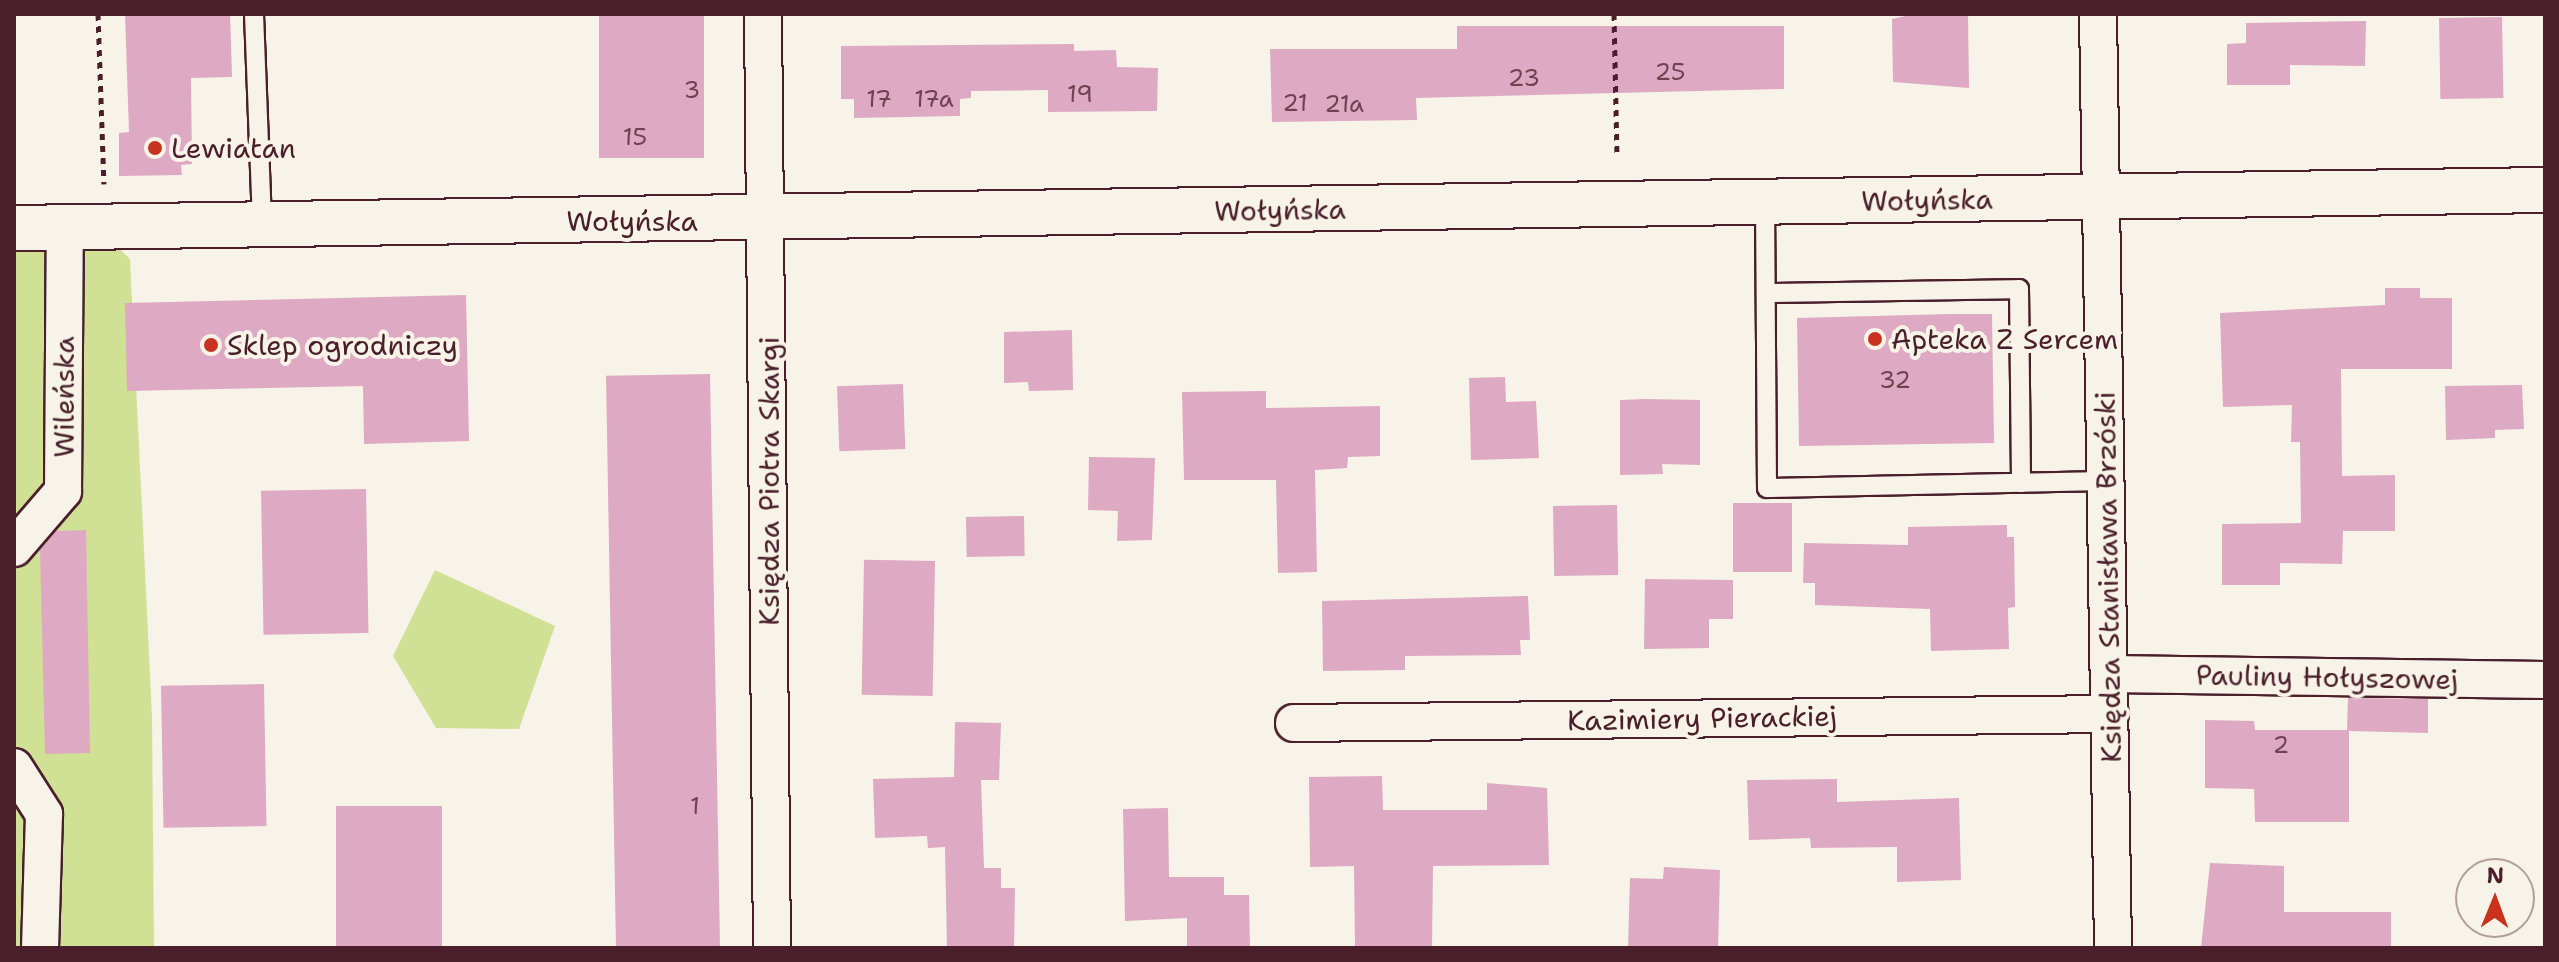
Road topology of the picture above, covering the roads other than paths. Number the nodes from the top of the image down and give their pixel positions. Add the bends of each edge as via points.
1 (254, 14) edge
2 (763, 14) edge
3 (2098, 14) edge
4 (2545, 190) edge
5 (2103, 198) junction
6 (1765, 201) junction
7 (766, 220) junction
8 (262, 224) junction
9 (65, 227) junction
10 (14, 228) edge
11 (1766, 293) junction
12 (2107, 481) junction
13 (2021, 483) junction
14 (14, 548) edge
15 (2109, 674) junction
16 (2545, 680) edge
17 (2110, 714) junction
18 (1294, 723) dead end
19 (14, 767) edge
20 (40, 948) edge
21 (772, 948) edge
22 (2113, 948) edge

1 - 8 lane
2 - 7 street, Księdza Piotra Skargi
3 - 5 street, Księdza Stanisława Brzóski
4 - 5 street, Wołyńska
5 - 6 street, Wołyńska
5 - 12 street, Księdza Stanisława Brzóski
6 - 7 street, Wołyńska
6 - 11 lane
7 - 8 street, Wołyńska
7 - 21 street, Księdza Piotra Skargi
8 - 9 street, Wołyńska
9 - 10 street, Wołyńska
9 - 14 street, Wileńska via 63,491
11 - 13 lane via 2019,289
11 - 13 lane via 1767,488
12 - 13 lane
12 - 15 street, Księdza Stanisława Brzóski
15 - 16 street, Pauliny Hołyszowej
15 - 17 street, Księdza Stanisława Brzóski
17 - 18 street, Kazimiery Pierackiej
17 - 22 street, Księdza Stanisława Brzóski
19 - 20 street via 44,814

